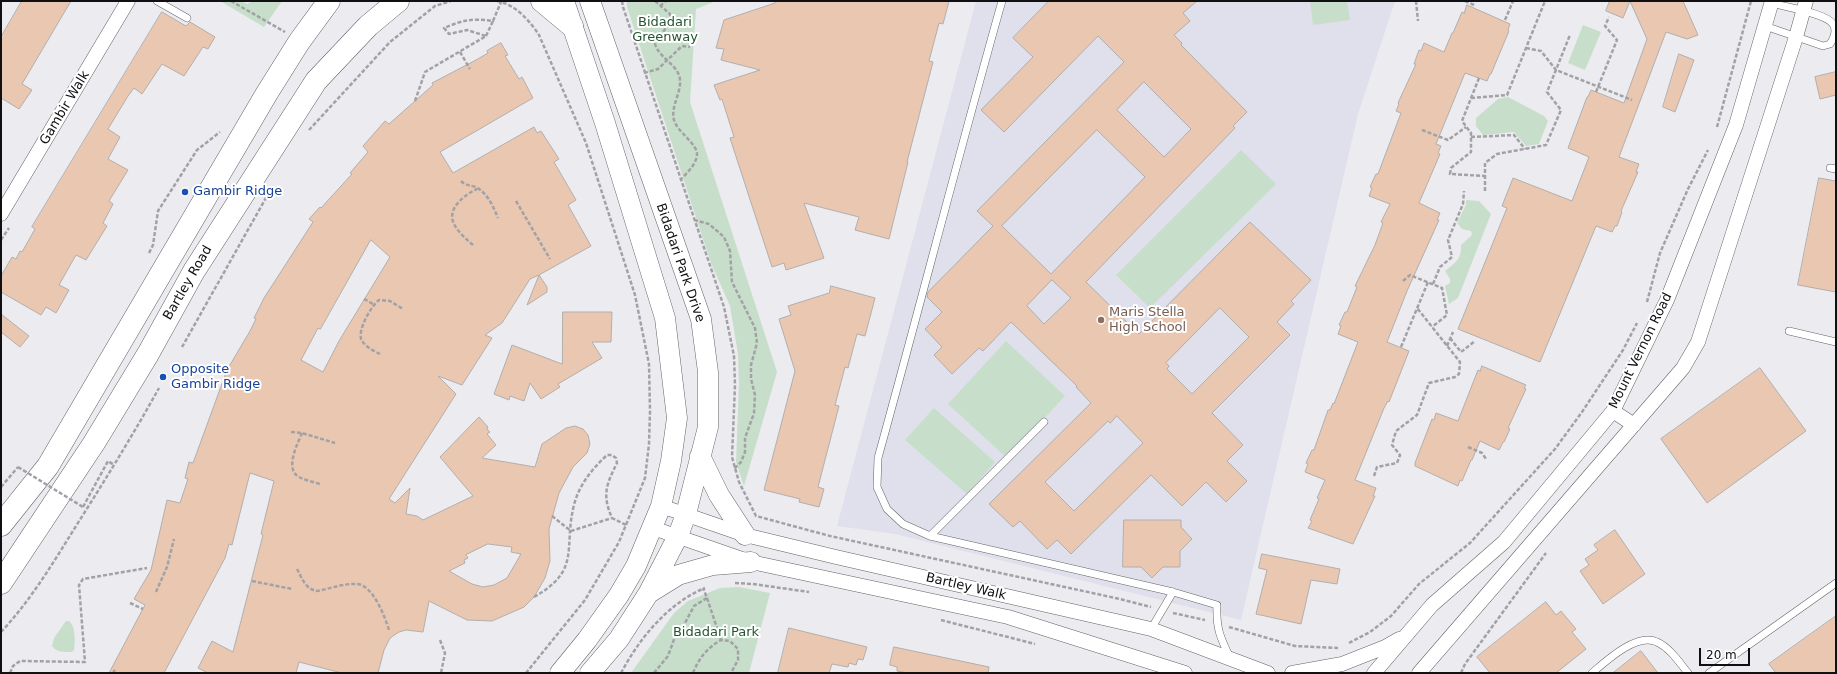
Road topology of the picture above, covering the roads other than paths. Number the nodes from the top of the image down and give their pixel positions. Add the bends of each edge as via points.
1 (128, 1) edge
2 (157, 1) edge
3 (329, 1) edge
4 (398, 1) edge
5 (542, 1) edge
6 (564, 1) edge
7 (590, 1) edge
8 (1002, 1) edge
9 (1771, 2) edge
10 (1804, 6) edge
11 (187, 18) dead end
12 (572, 26) junction
13 (1765, 26) junction
14 (1796, 37) junction
15 (1, 214) edge
16 (1789, 331) dead end
17 (1836, 342) edge
18 (1612, 411) junction
19 (677, 418) junction
20 (1044, 422) dead end
21 (1634, 425) junction
22 (708, 427) junction
23 (700, 456) junction
24 (661, 506) junction
25 (686, 514) junction
26 (1, 525) edge
27 (653, 528) junction
28 (745, 535) junction
29 (678, 536) junction
30 (930, 536) junction
31 (751, 562) junction
32 (1, 583) edge
33 (1836, 583) edge
34 (1173, 592) junction
35 (648, 594) junction
36 (1151, 629) junction
37 (1408, 633) junction
38 (1230, 658) junction
39 (560, 673) edge
40 (590, 673) edge
41 (1185, 673) edge
42 (1268, 673) edge
43 (1292, 673) edge
44 (1374, 673) edge
45 (1419, 673) edge
46 (1592, 673) edge
47 (1688, 673) edge
48 (1709, 673) edge

1 - 15 street, Gambir Walk
2 - 11 lane
3 - 26 highway, Bartley Road via 299,42 268,93 48,466
4 - 32 highway, Bartley Road via 368,26 316,81 194,271 94,443
5 - 12 highway
6 - 12 street
7 - 22 street, Bidadari Park Drive via 701,319 708,372
8 - 30 lane via 960,148 935,252 878,458 877,487 887,509 903,524
9 - 10 lane
9 - 13 street, Mount Vernon Road
10 - 14 street, Mount Vernon Road
10 - 14 lane via 1834,24 1836,32 1830,44 1823,46
12 - 19 street via 666,318
13 - 14 lane
13 - 18 street, Mount Vernon Road via 1736,125 1670,293
14 - 21 street, Mount Vernon Road via 1698,342 1683,368
16 - 17 lane
18 - 21 street
18 - 37 street, Mount Vernon Road via 1504,542 1432,604
19 - 22 street via 683,436 692,443 698,440
19 - 24 street
20 - 30 lane
21 - 45 street, Mount Vernon Road
22 - 23 street, Bidadari Park Drive
23 - 25 street, Bidadari Park Drive
23 - 28 street via 719,495
24 - 25 street, Bartley Walk
24 - 27 street
25 - 28 street, Bartley Walk
25 - 29 street, Bidadari Park Drive
27 - 29 street, Bartley Walk
27 - 39 street via 620,595
28 - 36 street, Bartley Walk
29 - 31 street, Bartley Walk
29 - 35 street, Bidadari Park Drive
30 - 34 lane
31 - 35 street via 713,565 678,575
31 - 41 street, Bartley Walk via 1008,616
33 - 48 lane
34 - 36 lane
34 - 38 lane via 1218,605 1216,623
35 - 40 street, Bidadari Park Drive via 619,639
36 - 38 street, Bartley Walk
37 - 43 street via 1385,647 1342,664
37 - 44 street, Mount Vernon Road
38 - 42 street, Bartley Walk
46 - 47 lane via 1631,644 1645,640 1656,641 1668,649

